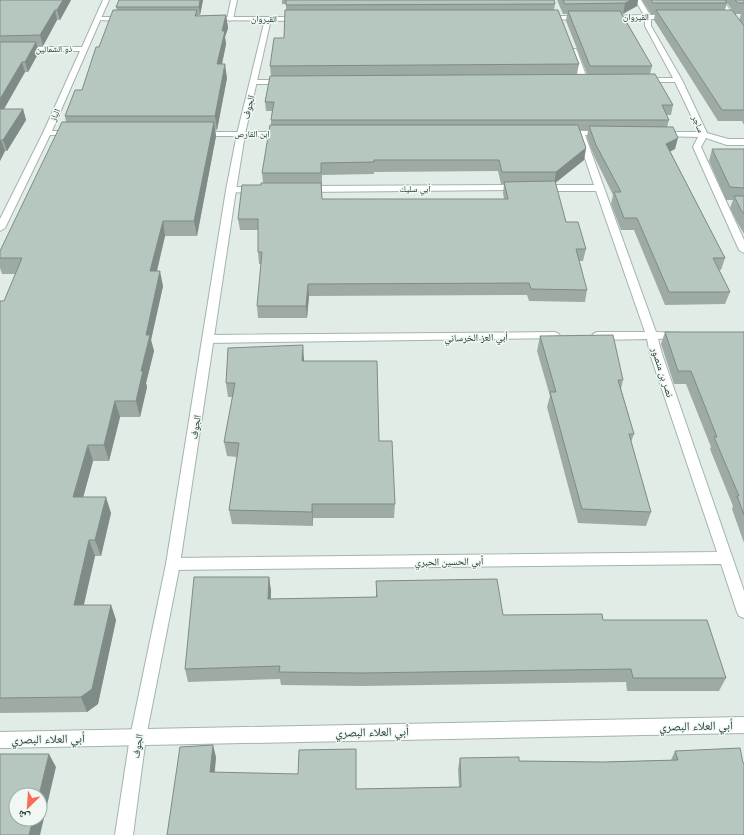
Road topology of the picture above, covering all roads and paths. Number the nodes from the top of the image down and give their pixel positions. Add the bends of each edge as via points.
1 (106, 0) edge
2 (234, 0) edge
3 (638, 0) edge
4 (720, 0) edge
5 (648, 17) junction
6 (678, 17) edge
7 (724, 17) edge
8 (735, 17) junction
9 (536, 18) edge
10 (589, 18) edge
11 (604, 18) edge
12 (97, 19) junction
13 (136, 19) edge
14 (206, 19) edge
15 (230, 19) junction
16 (268, 19) junction
17 (308, 19) edge
18 (744, 35) edge
19 (570, 46) edge
20 (84, 48) junction
21 (0, 49) edge
22 (639, 80) edge
23 (678, 80) junction
24 (584, 81) edge
25 (255, 82) junction
26 (294, 82) edge
27 (47, 133) junction
28 (78, 133) edge
29 (556, 133) edge
30 (580, 133) junction
31 (611, 133) edge
32 (195, 134) edge
33 (241, 134) junction
34 (296, 134) edge
35 (650, 134) edge
36 (704, 135) junction
37 (744, 142) edge
38 (600, 188) junction
39 (293, 189) edge
40 (230, 190) junction
41 (270, 190) edge
42 (0, 228) edge
43 (744, 250) edge
44 (652, 335) junction
45 (690, 335) edge
46 (565, 336) edge
47 (588, 336) edge
48 (209, 339) junction
49 (725, 558) junction
50 (173, 564) junction
51 (744, 612) edge
52 (744, 725) edge
53 (138, 737) junction
54 (0, 740) edge
55 (124, 835) edge

1 - 12 street, الباز
2 - 15 street
3 - 5 street, ساجر
4 - 8 street
5 - 6 street, القيروان
5 - 11 street, القيروان
5 - 23 street, ساجر via 648,26
7 - 8 street
8 - 18 street
9 - 10 street
12 - 13 street
12 - 20 street, الباز
14 - 15 street, القيروان
15 - 16 street, القيروان
16 - 17 street, القيروان
16 - 25 street, الجوف
19 - 24 street
20 - 21 street, ذو الشمالين
20 - 27 street, الباز
22 - 23 street
23 - 36 street, ساجر
25 - 26 street
25 - 33 street, الجوف
27 - 28 street
27 - 42 street, الباز
29 - 30 street
30 - 31 street
30 - 38 street, نصر بن منصور
32 - 33 street, ابن القارص
33 - 34 street, ابن القارص
33 - 40 street, الجوف
35 - 36 street
36 - 37 street via 727,142
36 - 43 street, ساجر via 697,147
38 - 39 street, أبي سليك
38 - 44 street, نصر بن منصور
40 - 41 street
40 - 48 street, الجوف
44 - 45 street
44 - 47 street
44 - 49 street, نصر بن منصور via 656,354
46 - 48 street, أبي العز الخرساني
48 - 50 street, الجوف
49 - 50 street, أبي الحسين الحبري
49 - 51 street, نصر بن منصور
50 - 53 street, الجوف
52 - 53 street, أبي العلاء البصري
53 - 54 street, أبي العلاء البصري
53 - 55 street, الجوف

